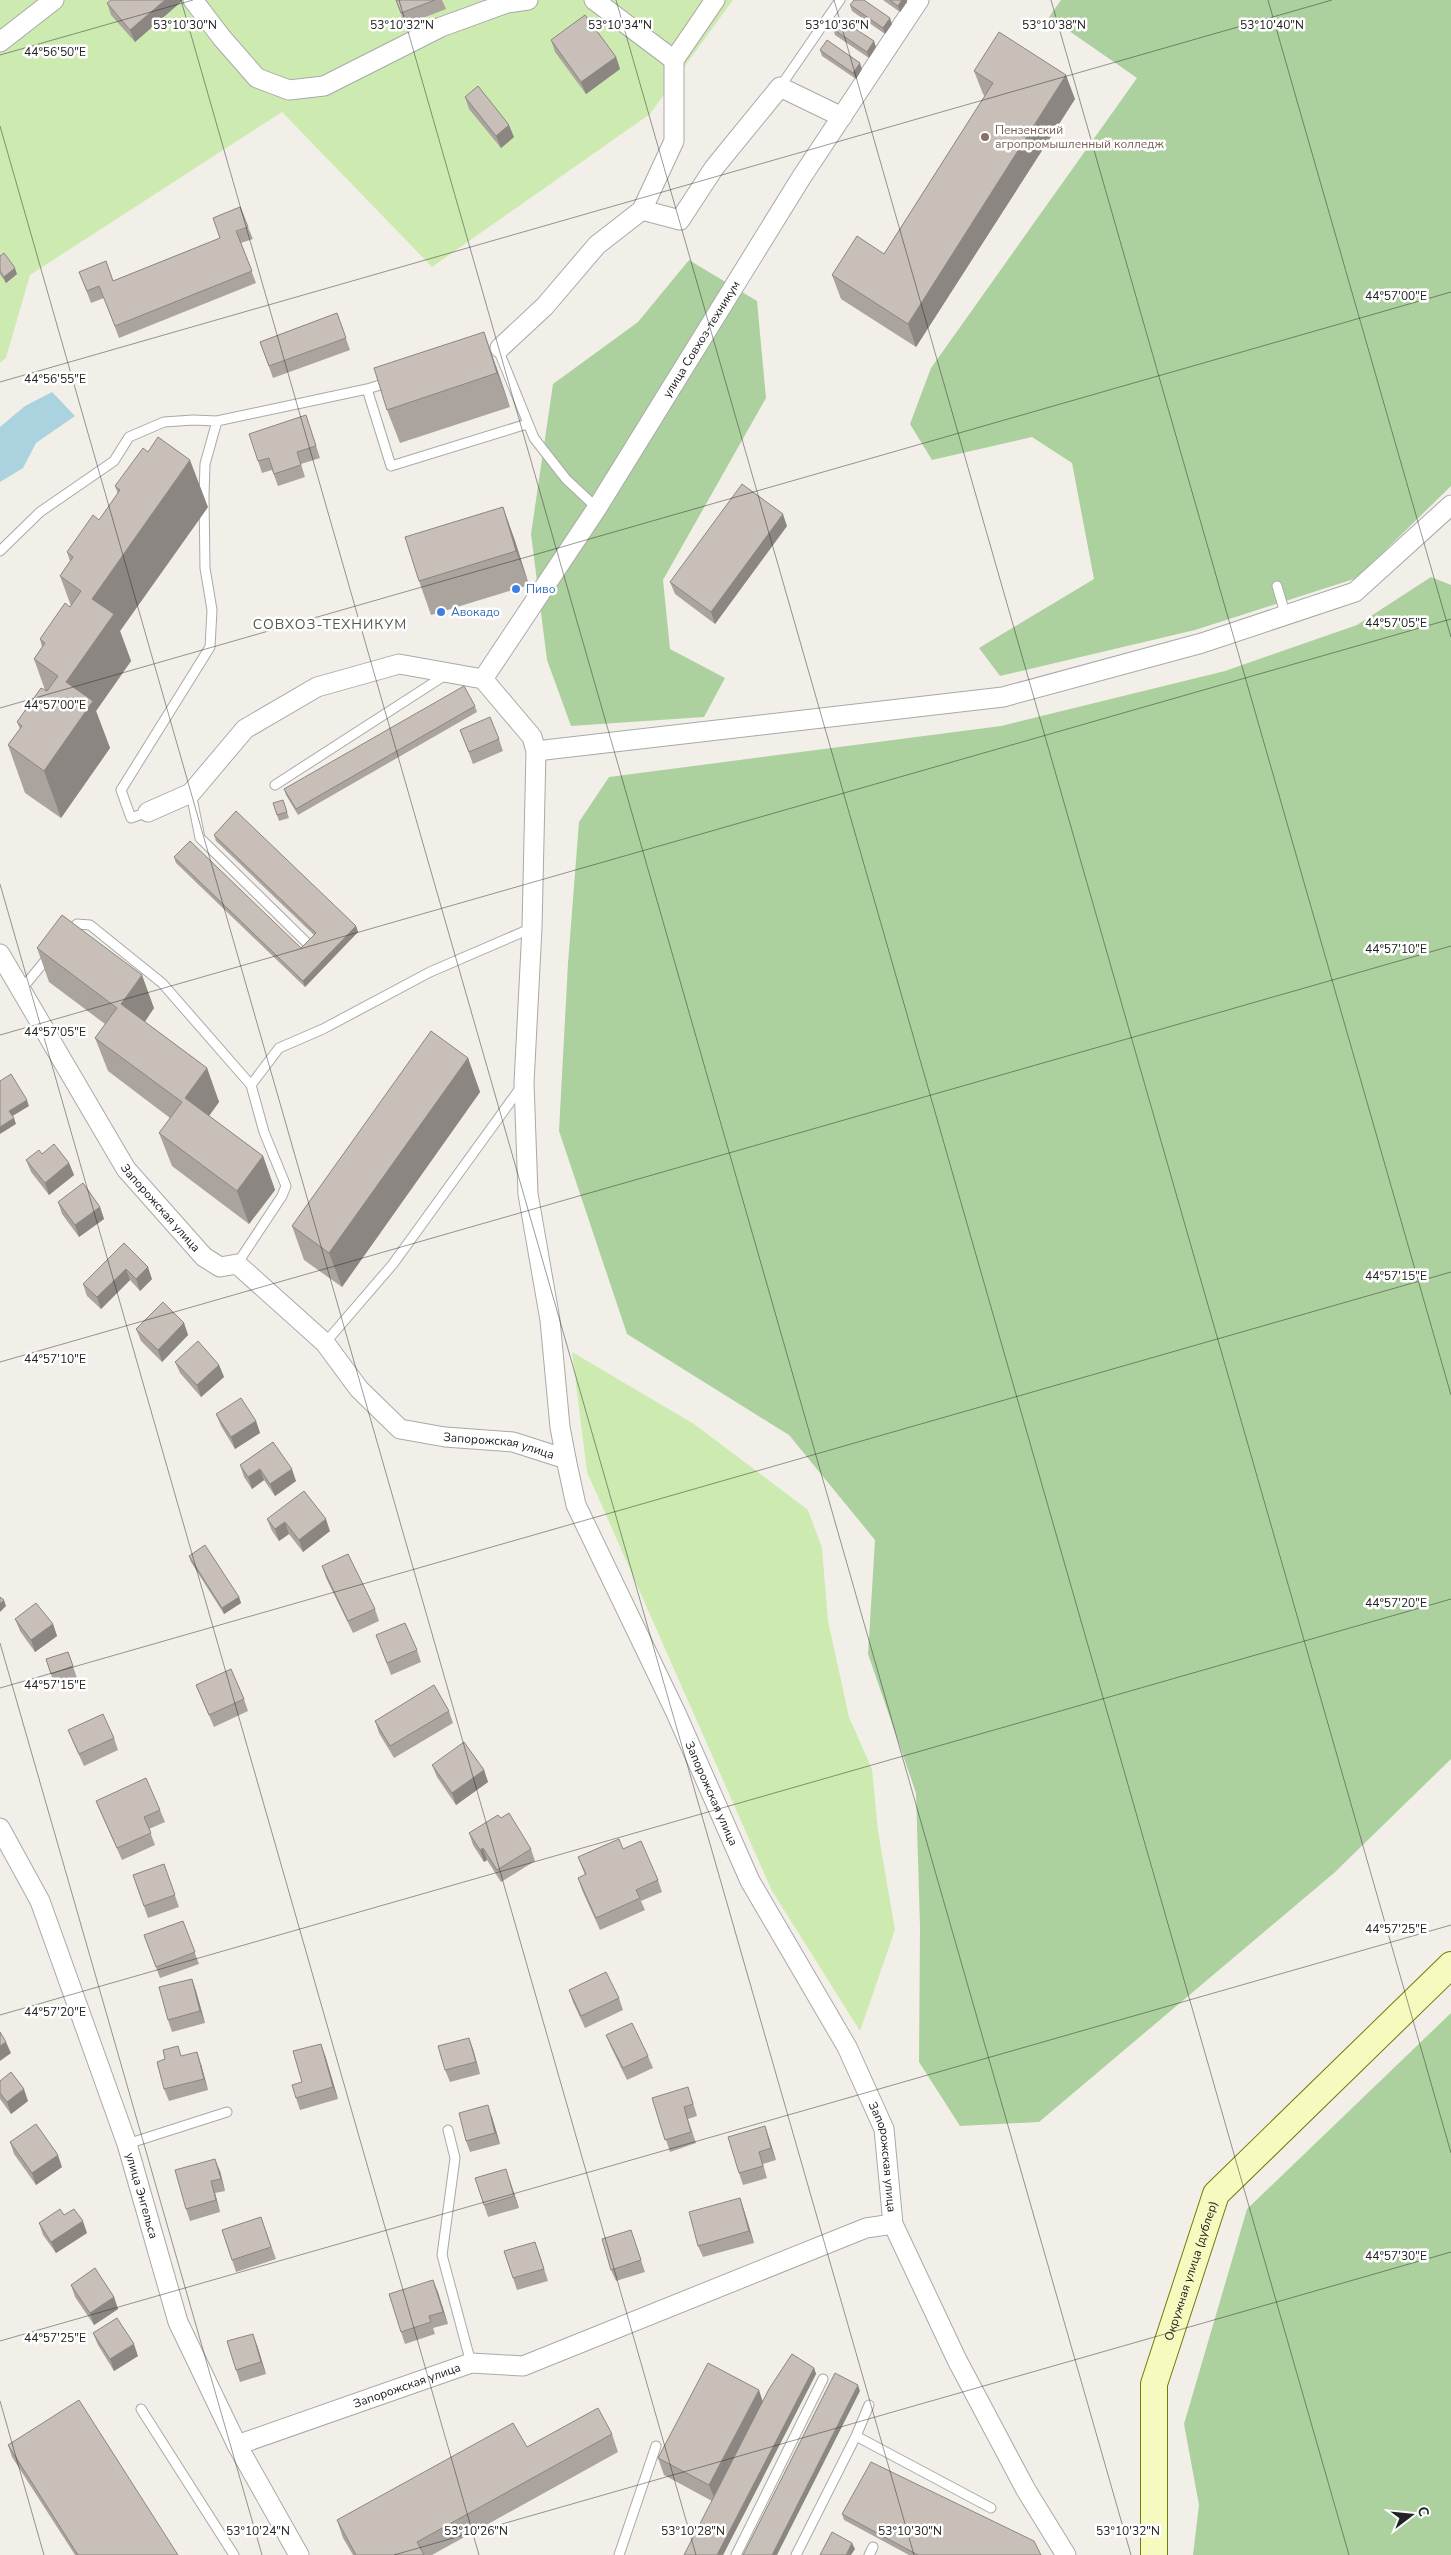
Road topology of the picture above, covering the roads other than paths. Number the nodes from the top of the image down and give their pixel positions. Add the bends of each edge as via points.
1 (54, 0) edge
2 (193, 0) edge
3 (528, 0) edge
4 (594, 0) edge
5 (715, 0) edge
6 (840, 0) edge
7 (919, 0) edge
8 (0, 42) edge
9 (674, 60) junction
10 (780, 87) junction
11 (842, 117) junction
12 (642, 210) junction
13 (495, 350) joint
14 (396, 380) edge
15 (367, 389) junction
16 (218, 421) junction
17 (527, 424) junction
18 (598, 508) junction
19 (1450, 508) edge
20 (0, 550) edge
21 (1277, 586) dead end
22 (1282, 616) junction
23 (450, 671) junction
24 (483, 679) junction
25 (536, 751) junction
26 (275, 785) dead end
27 (191, 793) junction
28 (148, 812) joint
29 (532, 928) junction
30 (305, 941) edge
31 (0, 954) edge
32 (21, 991) junction
33 (524, 1083) junction
34 (251, 1085) junction
35 (237, 1264) junction
36 (325, 1343) junction
37 (566, 1459) junction
38 (0, 1828) edge
39 (1451, 1965) edge
40 (227, 2112) dead end
41 (448, 2130) dead end
42 (127, 2144) junction
43 (893, 2224) junction
44 (471, 2363) junction
45 (823, 2379) dead end
46 (870, 2406) dead end
47 (141, 2409) dead end
48 (856, 2436) junction
49 (236, 2445) junction
50 (656, 2446) dead end
51 (991, 2508) dead end
52 (234, 2555) edge
53 (299, 2555) edge
54 (618, 2555) edge
55 (736, 2555) edge
56 (796, 2555) edge
57 (1066, 2555) edge
58 (1154, 2555) edge

1 - 8 street
2 - 3 street via 257,78 289,90 324,86 441,28 506,3
4 - 9 street
5 - 9 street
6 - 10 lane
7 - 11 street, улица Совхоз-техникум
9 - 12 street via 674,141
10 - 11 street
10 - 12 street via 714,168 680,220
11 - 18 street, улица Совхоз-техникум
12 - 13 street via 597,245 545,306
13 - 17 lane
14 - 15 lane
15 - 16 lane
15 - 17 lane via 391,466
16 - 20 lane via 164,422 129,437 114,462 40,512
16 - 28 lane via 205,464 205,568 212,610 210,647 121,790 130,818
17 - 18 lane via 566,479
18 - 24 street, улица Совхоз-техникум
19 - 22 street via 1354,592
21 - 22 lane via 1285,613
22 - 25 street via 1202,644 1003,697
23 - 24 street
23 - 26 lane
23 - 27 street via 399,664 317,687 245,729
24 - 25 street via 532,737
25 - 29 street
27 - 28 street
27 - 30 lane via 200,838
29 - 33 street
29 - 34 lane via 430,972 323,1029 279,1048
31 - 32 street, Запорожская улица
32 - 34 lane via 77,924 90,925 162,983
32 - 35 street, Запорожская улица via 126,1169 204,1257 220,1267
33 - 36 lane via 393,1264
33 - 37 street via 528,1194 550,1320
34 - 35 lane via 264,1132 286,1186
35 - 36 street, Запорожская улица
36 - 37 street, Запорожская улица via 359,1389 400,1429 445,1437 513,1442
37 - 43 street, Запорожская улица via 576,1505 676,1713 750,1881 847,2047 884,2129
38 - 42 street, улица Энгельса via 40,1901
39 - 58 street, Окружная улица (дублер) via 1216,2194 1154,2384
40 - 42 lane
41 - 44 lane via 455,2171 449,2193 442,2255
42 - 49 street, улица Энгельса via 178,2322
43 - 44 street, Запорожская улица via 866,2228 523,2366
43 - 57 street via 957,2360 1026,2490
44 - 49 street, Запорожская улица
45 - 55 lane
46 - 48 lane
47 - 52 lane
48 - 51 lane
48 - 56 lane
49 - 53 street, улица Энгельса
50 - 54 lane

